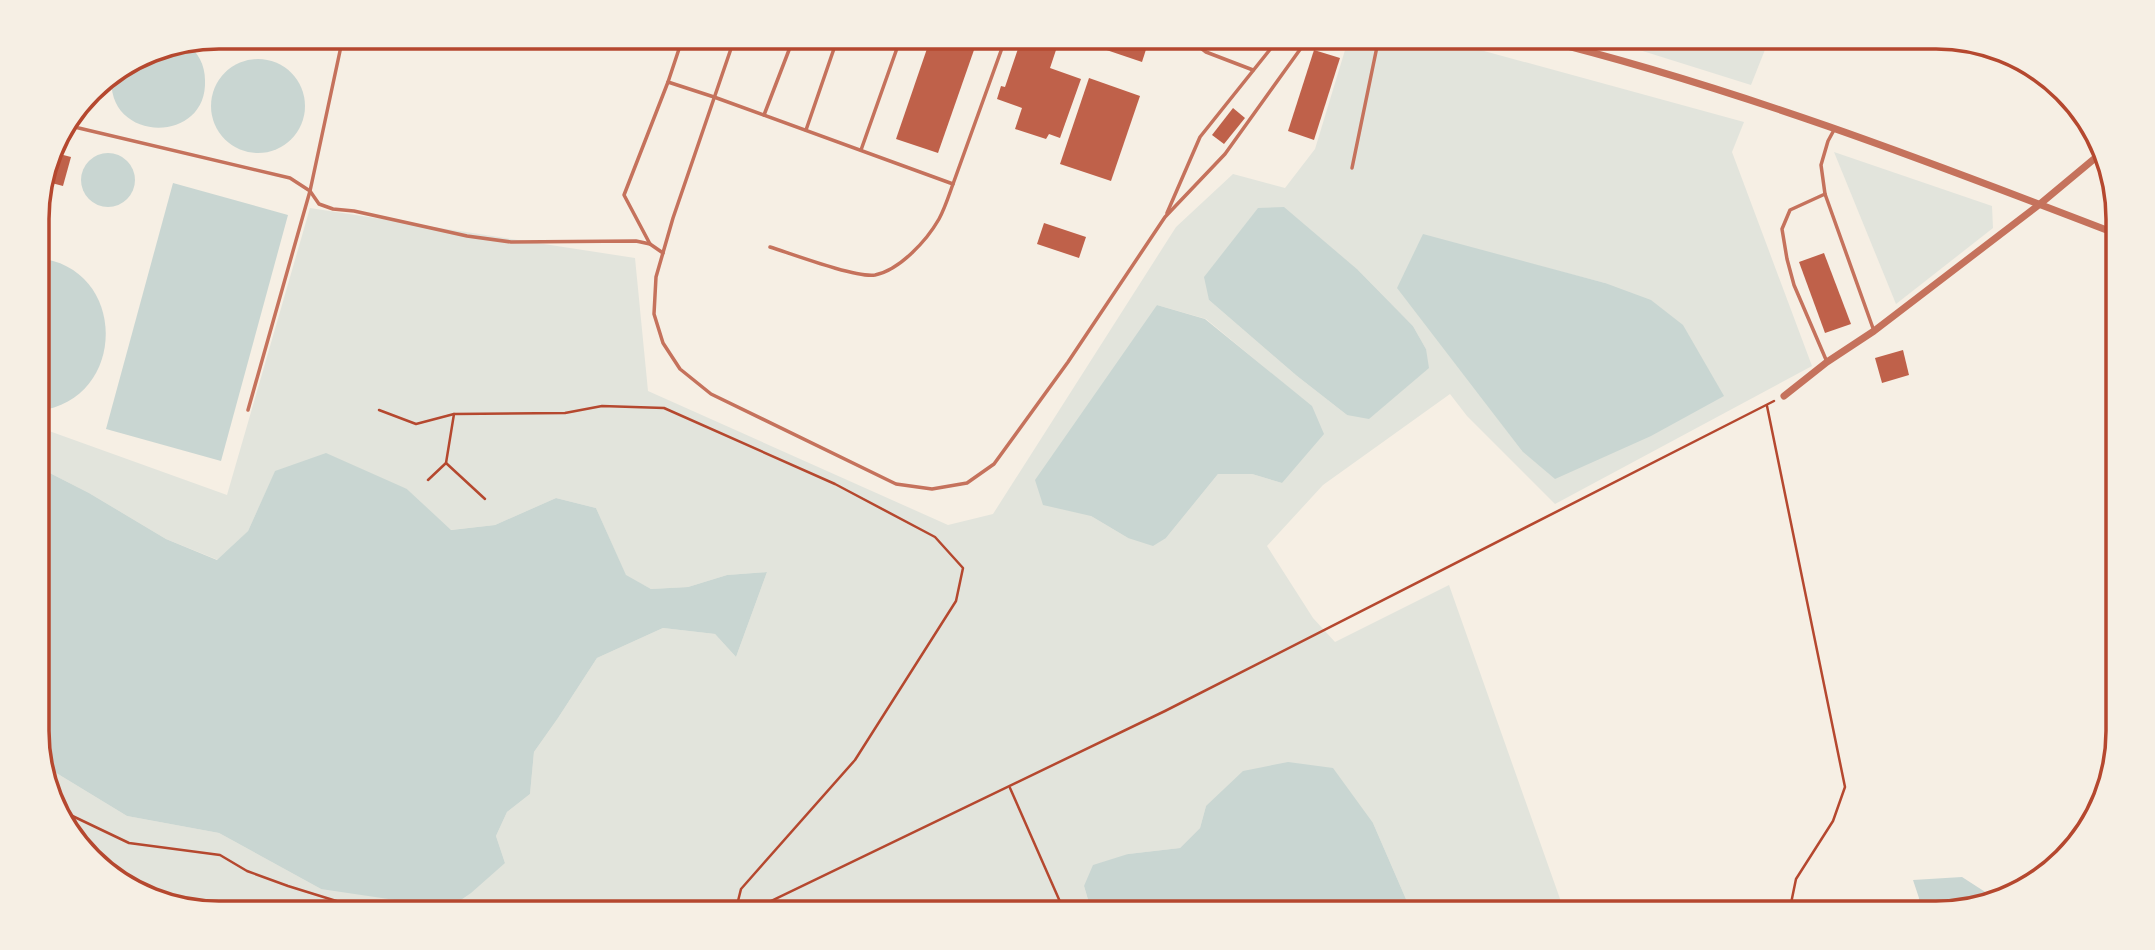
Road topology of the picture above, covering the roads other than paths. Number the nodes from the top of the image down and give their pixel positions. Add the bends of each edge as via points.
1 (340, 49) edge
2 (679, 49) edge
3 (731, 49) edge
4 (789, 49) edge
5 (834, 49) edge
6 (897, 49) edge
7 (1002, 49) edge
8 (1202, 49) edge
9 (1270, 49) edge
10 (1300, 49) edge
11 (1377, 49) edge
12 (1574, 49) edge
13 (1253, 71) junction
14 (668, 82) junction
15 (714, 97) junction
16 (764, 115) junction
17 (76, 127) edge
18 (1835, 128) junction
19 (806, 130) junction
20 (861, 150) junction
21 (2095, 159) edge
22 (1352, 168) dead end
23 (953, 184) junction
24 (310, 191) junction
25 (1825, 194) junction
26 (2040, 204) junction
27 (1165, 217) junction
28 (2106, 230) edge
29 (650, 244) junction
30 (770, 247) dead end
31 (663, 253) junction
32 (1874, 331) junction
33 (1827, 362) junction
34 (1784, 396) road end
35 (248, 410) dead end

1 - 24 lane
2 - 14 lane
3 - 15 lane
4 - 16 lane
5 - 19 lane
6 - 20 lane
7 - 23 lane
8 - 13 lane
9 - 13 lane
10 - 27 lane via 1225,154
11 - 22 lane
12 - 18 street
13 - 27 lane via 1200,137
14 - 15 lane
14 - 29 lane via 624,195
15 - 16 lane
15 - 31 lane
16 - 19 lane
17 - 24 lane via 290,178
18 - 25 lane via 1821,165
18 - 26 street
19 - 20 lane
20 - 23 lane
21 - 26 street
23 - 30 lane via 939,220 914,252 894,268 874,275
24 - 29 lane via 318,204 333,209 467,236 511,242
24 - 35 lane
25 - 32 lane
25 - 33 lane via 1790,210 1782,229 1794,285
26 - 28 street
26 - 32 street
27 - 31 lane via 994,464 967,483 932,489 896,484 711,394 680,369 663,342 654,314
29 - 31 lane
32 - 33 street
33 - 34 street

